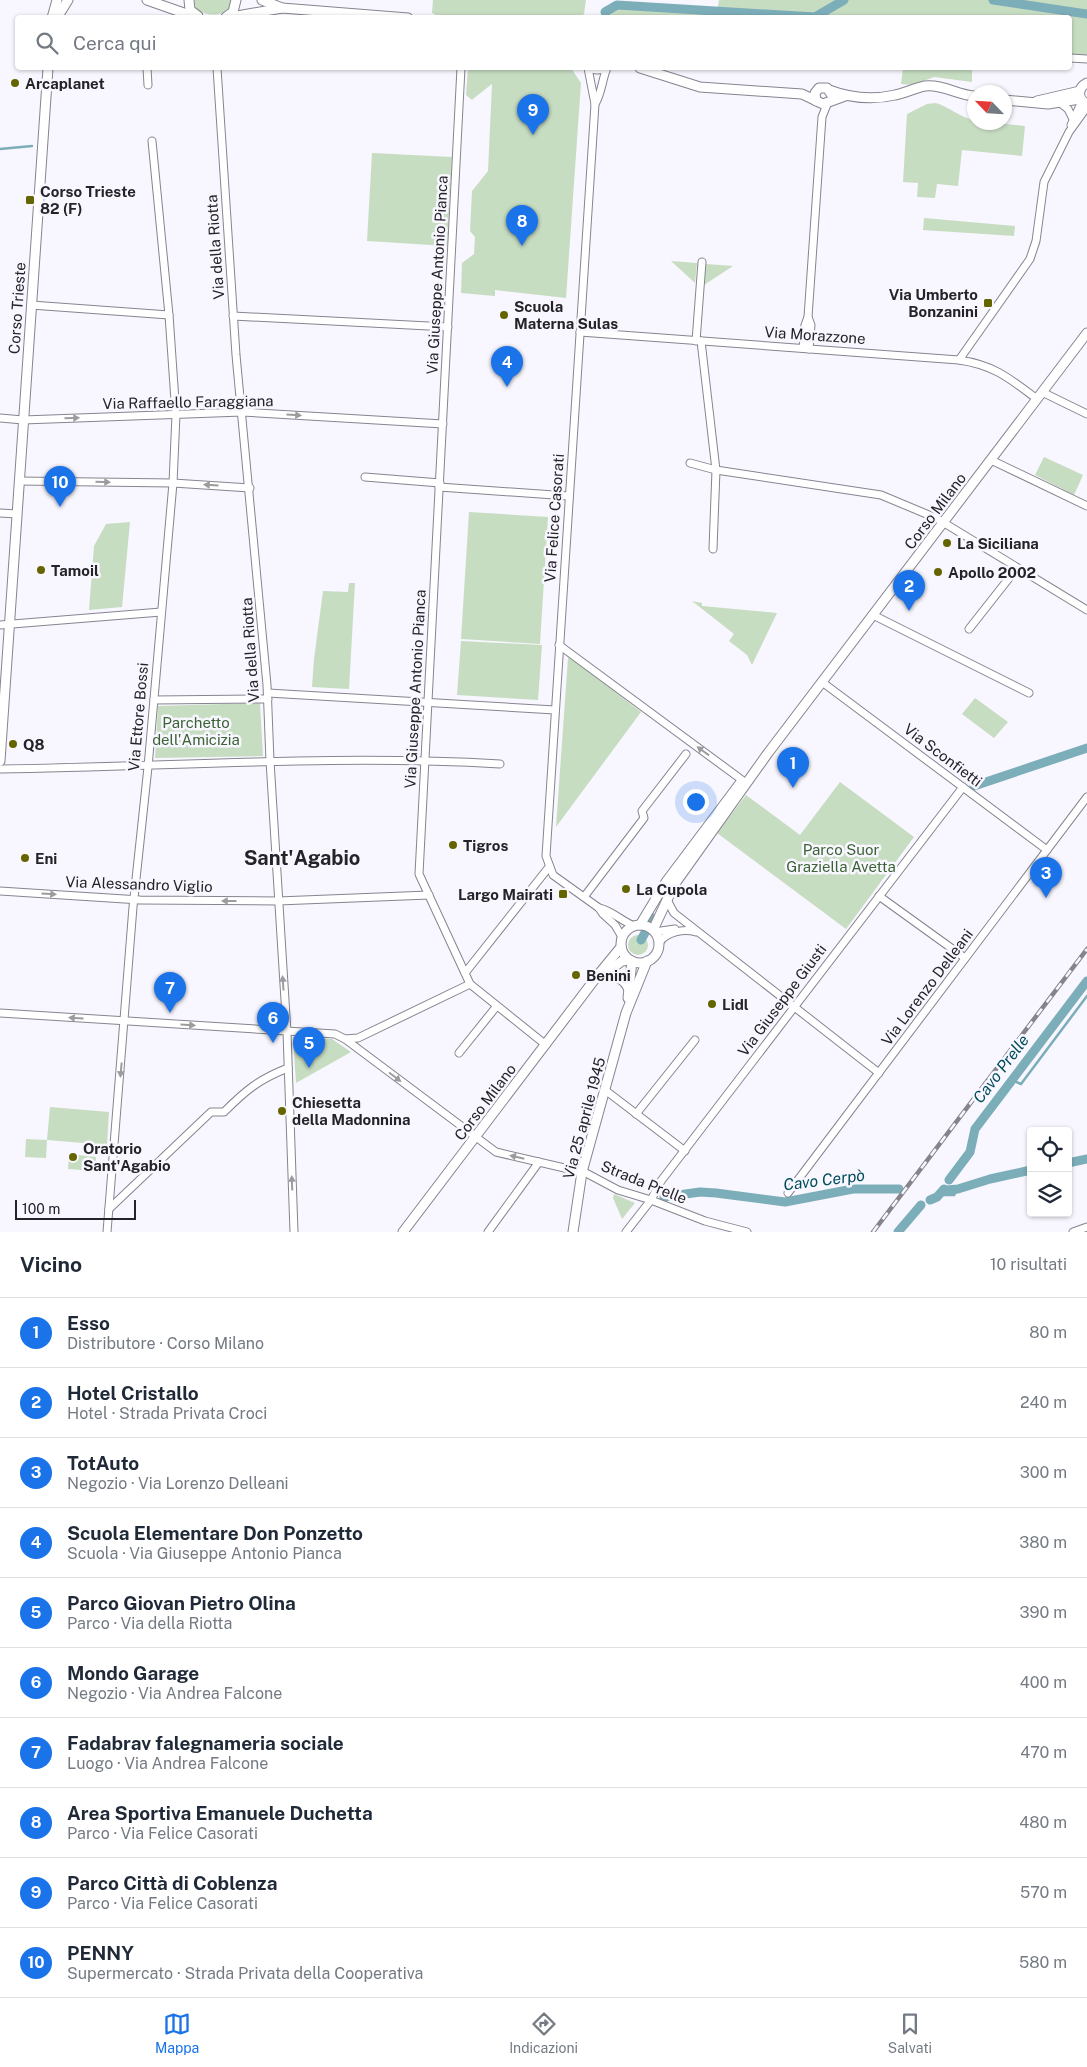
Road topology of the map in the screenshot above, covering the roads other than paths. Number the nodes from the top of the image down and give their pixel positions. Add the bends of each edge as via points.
1 (57, 0) edge
2 (68, 0) edge
3 (147, 0) edge
4 (189, 0) edge
5 (236, 0) edge
6 (262, 0) edge
7 (282, 8) junction
8 (53, 15) edge
9 (59, 15) edge
10 (190, 15) edge
11 (196, 15) edge
12 (230, 15) edge
13 (243, 15) edge
14 (370, 15) edge
15 (1072, 58) edge
16 (1087, 59) edge
17 (48, 70) edge
18 (147, 70) edge
19 (217, 70) edge
20 (462, 70) edge
21 (590, 70) edge
22 (605, 70) edge
23 (647, 70) edge
24 (1087, 83) edge
25 (148, 85) dead end
26 (816, 90) junction
27 (829, 90) junction
28 (802, 94) junction
29 (967, 94) edge
30 (845, 96) junction
31 (1083, 100) edge
32 (817, 101) junction
33 (829, 101) junction
34 (1012, 101) edge
35 (1032, 102) junction
36 (1059, 102) junction
37 (595, 104) junction
38 (822, 117) junction
39 (1073, 119) junction
40 (1069, 132) junction
41 (152, 141) dead end
42 (702, 262) dead end
43 (31, 305) junction
44 (169, 315) junction
45 (233, 316) junction
46 (448, 328) junction
47 (580, 332) junction
48 (1087, 333) edge
49 (698, 341) junction
50 (806, 349) junction
51 (959, 360) junction
52 (1040, 395) junction
53 (242, 412) junction
54 (1087, 414) edge
55 (176, 415) junction
56 (0, 418) edge
57 (23, 420) junction
58 (443, 424) junction
59 (991, 460) junction
60 (690, 464) dead end
61 (716, 470) junction
62 (365, 477) dead end
63 (19, 481) junction
64 (173, 483) junction
65 (440, 485) junction
66 (250, 488) junction
67 (569, 496) junction
68 (1087, 506) edge
69 (0, 513) edge
70 (17, 514) junction
71 (943, 523) junction
72 (713, 550) dead end
73 (1018, 568) junction
74 (1087, 610) edge
75 (161, 612) junction
76 (873, 615) junction
77 (5, 625) edge
78 (969, 629) dead end
79 (559, 645) junction
80 (822, 682) junction
81 (1029, 693) dead end
82 (268, 696) junction
83 (154, 700) junction
84 (428, 703) junction
85 (555, 710) junction
86 (768, 753) junction
87 (686, 754) dead end
88 (425, 760) junction
89 (0, 761) edge
90 (270, 761) junction
91 (500, 764) dead end
92 (148, 767) junction
93 (0, 770) edge
94 (742, 780) junction
95 (962, 787) junction
96 (1087, 797) edge
97 (1047, 850) junction
98 (549, 866) junction
99 (674, 885) junction
100 (0, 891) edge
101 (429, 894) junction
102 (879, 896) junction
103 (584, 897) junction
104 (134, 900) junction
105 (667, 900) junction
106 (278, 902) junction
107 (599, 908) junction
108 (637, 925) junction
109 (653, 931) junction
110 (697, 931) junction
111 (669, 932) junction
112 (622, 937) junction
113 (659, 943) junction
114 (621, 947) junction
115 (965, 958) junction
116 (631, 960) junction
117 (647, 961) junction
118 (465, 973) junction
119 (636, 975) junction
120 (601, 977) junction
121 (471, 985) junction
122 (588, 989) junction
123 (629, 991) junction
124 (496, 1007) junction
125 (794, 1007) junction
126 (0, 1013) edge
127 (626, 1013) junction
128 (125, 1021) junction
129 (287, 1032) junction
130 (345, 1039) junction
131 (695, 1040) dead end
132 (546, 1045) junction
133 (459, 1053) dead end
134 (288, 1068) junction
135 (879, 1073) junction
136 (605, 1090) junction
137 (636, 1114) junction
138 (475, 1138) junction
139 (685, 1151) junction
140 (539, 1162) junction
141 (582, 1172) junction
142 (788, 1193) dead end
143 (651, 1200) junction
144 (109, 1209) junction
145 (1087, 1227) edge
146 (107, 1232) edge
147 (294, 1232) edge
148 (403, 1232) edge
149 (488, 1232) edge
150 (573, 1232) edge
151 (626, 1232) edge
152 (747, 1232) edge
153 (1072, 1232) edge

1 - 8 main road
2 - 9 main road
3 - 10 main road
4 - 11 main road via 190,10
5 - 12 main road
6 - 7 main road
7 - 13 main road
7 - 14 main road
15 - 16 street
17 - 43 main road, Corso Trieste
18 - 25 street
19 - 45 street, Via della Riotta
20 - 46 street, Via Giuseppe Antonio Pianca
21 - 37 street
22 - 37 street
23 - 28 main road via 700,87
24 - 31 main road
26 - 27 main road via 821,87
26 - 28 main road
26 - 32 main road via 814,96
27 - 30 main road
27 - 33 main road
28 - 32 main road
29 - 30 main road via 926,86 894,95
30 - 33 main road
31 - 35 main road
31 - 36 main road
31 - 39 street
31 - 40 street
32 - 33 main road via 823,104
32 - 38 street
33 - 38 street
34 - 35 main road
35 - 36 main road
36 - 39 street via 1068,108
37 - 47 street, Via Felice Casorati
38 - 50 street via 805,325
39 - 40 street
40 - 51 street via 1044,182 1036,241 1030,258
41 - 44 street, Via Ettore Bossi
42 - 49 street
43 - 44 street
43 - 57 main road, Corso Trieste
44 - 55 street, Via Ettore Bossi
45 - 46 street
45 - 53 street, Via della Riotta
46 - 58 street, Via Giuseppe Antonio Pianca
47 - 49 street, Via Morazzone
47 - 67 street, Via Felice Casorati
48 - 52 main road, Corso Milano
49 - 50 street, Via Morazzone
49 - 61 street
50 - 51 street, Via Morazzone
51 - 52 street, Via Morazzone via 994,369
52 - 54 street, Via Morazzone
52 - 59 main road, Corso Milano
53 - 55 street, Via Raffaello Faraggiana
53 -> 58 street, Via Raffaello Faraggiana
53 - 66 street, Via della Riotta
57 -> 55 street, Via Raffaello Faraggiana
55 - 64 street, Via Ettore Bossi
56 - 57 street, Via Raffaello Faraggiana
57 - 63 main road, Corso Trieste
58 - 65 street, Via Giuseppe Antonio Pianca
59 - 68 street
59 - 71 main road, Corso Milano
60 - 61 street
61 - 71 street via 882,495
61 - 72 street
62 - 65 street
63 -> 64 street
63 - 70 main road, Corso Trieste
66 -> 64 street
64 - 75 street, Via Ettore Bossi
65 - 67 street
65 - 84 street, Via Giuseppe Antonio Pianca
66 - 82 street, Via della Riotta
67 - 79 street, Via Felice Casorati
69 - 70 street
70 - 77 main road, Corso Trieste
71 - 73 street
71 - 76 main road, Corso Milano
73 - 74 street
73 - 78 street
75 - 77 street
75 - 83 street, Via Ettore Bossi
76 - 80 main road, Corso Milano
76 - 81 street
77 - 89 main road, Corso Trieste
79 - 85 street, Via Felice Casorati
94 -> 79 street
80 - 86 main road, Corso Milano
80 - 95 street, Via Sconfietti
82 - 83 street
82 - 84 street
82 - 90 street, Via della Riotta
83 - 92 street, Via Ettore Bossi
84 - 85 street
84 - 88 street, Via Giuseppe Antonio Pianca
85 - 98 street, Via Felice Casorati via 546,856
86 - 94 main road, Corso Milano
86 - 99 main road, Corso Milano
87 - 103 street via 642,811 644,818
88 - 90 street
88 - 91 street
88 - 101 street, Via Giuseppe Antonio Pianca via 419,874
90 - 92 street
90 - 106 street, Via della Riotta
92 - 93 street
92 - 104 street, Via Ettore Bossi
94 - 99 main road via 744,782 673,881
94 - 108 main road, Corso Milano
95 - 97 street, Via Sconfietti
95 - 102 street, Via Giuseppe Giusti
96 - 97 street, Via Lorenzo Delleani
97 - 115 street, Via Lorenzo Delleani
98 - 103 street via 553,875
98 - 118 street
99 - 105 main road, Corso Milano
100 -> 104 street, Via Alessandro Viglio
101 - 106 street, Via Alessandro Viglio
101 - 118 street, Via Giuseppe Antonio Pianca
102 - 115 street
102 - 125 street, Via Giuseppe Giusti
103 - 107 street
106 -> 104 street, Via Alessandro Viglio
104 - 128 street, Via Ettore Bossi
105 - 109 main road, Corso Milano
105 - 110 street via 674,913
129 -> 106 street, Via della Riotta
107 - 108 street
107 - 112 street
108 - 109 main road
108 - 112 main road
109 - 111 street
109 - 113 main road
110 - 111 street
110 - 125 street
111 - 113 street
112 - 114 main road
113 - 117 main road via 656,953
114 - 116 main road
114 - 122 main road, Corso Milano
115 - 135 street, Via Lorenzo Delleani
116 - 117 main road
116 - 119 main road
116 - 120 main road, Corso Milano via 622,961
117 - 119 main road
118 - 121 street, Via Giuseppe Antonio Pianca
119 - 123 main road, Via 25 aprile 1945
119 - 127 main road, Via 25 aprile 1945
120 - 122 main road, Corso Milano
120 - 123 main road via 619,978 626,982
121 - 124 street
121 - 130 street via 358,1038
122 - 132 main road, Corso Milano
123 - 127 main road, Via 25 aprile 1945
124 - 132 street
124 - 133 street
125 - 135 street
125 - 139 street, Via Giuseppe Giusti
128 -> 126 street
127 - 136 main road, Via 25 aprile 1945
128 -> 129 street
128 -> 144 street, Via Ettore Bossi
129 - 130 street via 335,1034
129 - 134 street, Via della Riotta
130 -> 138 street, Strada Prelle
131 - 137 street
132 - 138 main road, Corso Milano
134 - 144 street via 246,1090 224,1112 211,1112
147 -> 134 street, Via della Riotta
135 - 142 street, Via Lorenzo Delleani
136 - 137 street
136 - 141 main road, Via 25 aprile 1945
137 - 139 street
140 -> 138 street, Strada Prelle via 496,1152
138 - 148 main road, Corso Milano
139 - 143 street, Via Giuseppe Giusti
140 - 141 street, Strada Prelle
140 - 149 street
141 - 143 street, Strada Prelle via 618,1190
141 - 150 main road, Via 25 aprile 1945
143 - 151 street, Via Giuseppe Giusti
143 - 152 street, Strada Prelle via 705,1221
144 - 146 street, Via Ettore Bossi
145 - 153 street

